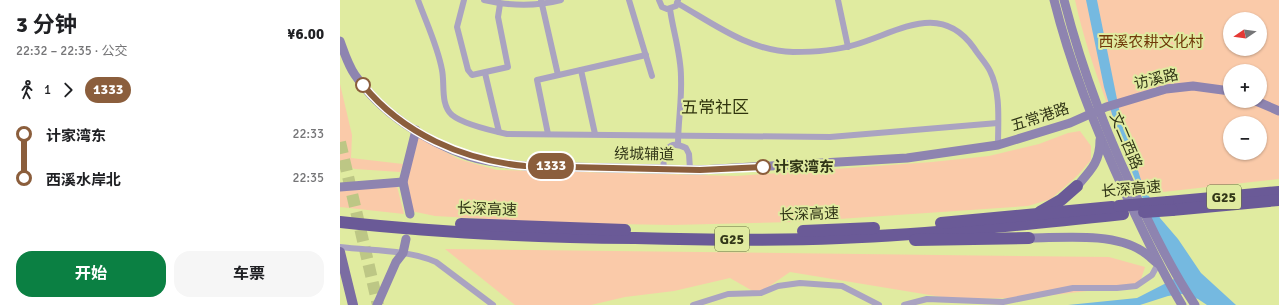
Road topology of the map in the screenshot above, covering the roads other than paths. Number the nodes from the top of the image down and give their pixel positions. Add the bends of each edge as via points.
1 (418, 0) edge
2 (464, 0) edge
3 (484, 0) edge
4 (561, 0) edge
5 (629, 0) edge
6 (659, 0) edge
7 (838, 0) edge
8 (1054, 0) edge
9 (1064, 0) edge
10 (541, 2) edge
11 (678, 2) edge
12 (500, 4) junction
13 (670, 9) junction
14 (340, 41) edge
15 (848, 47) junction
16 (646, 55) junction
17 (581, 70) junction
18 (485, 73) junction
19 (558, 75) junction
20 (652, 76) dead end
21 (1223, 90) edge
22 (1267, 106) edge
23 (1098, 110) junction
24 (1279, 111) edge
25 (998, 123) junction
26 (416, 130) junction
27 (499, 132) junction
28 (548, 134) junction
29 (595, 134) junction
30 (678, 136) junction
31 (1100, 137) junction
32 (678, 145) junction
33 (998, 146) junction
34 (664, 169) junction
35 (690, 169) junction
36 (403, 182) junction
37 (340, 186) edge
38 (1077, 186) joint
39 (1279, 192) edge
40 (1279, 200) edge
41 (1170, 206) junction
42 (1121, 210) junction
43 (340, 214) edge
44 (410, 214) dead end
45 (1036, 214) junction
46 (340, 222) edge
47 (842, 238) junction
48 (1028, 238) joint
49 (406, 239) dead end
50 (340, 247) edge
51 (340, 252) edge
52 (403, 253) junction
53 (1158, 264) junction
54 (1194, 303) edge
55 (353, 305) edge
56 (377, 305) edge
57 (493, 305) edge
58 (693, 305) edge
59 (879, 305) edge
60 (904, 305) edge
61 (1182, 305) edge

1 - 27 street via 442,70 446,106 452,115 475,126
2 - 18 street via 457,28 468,70 472,74
3 - 12 street
4 - 10 street
5 - 16 street
6 - 13 street via 662,7
7 - 15 street
8 - 23 street, 文二西路 via 1071,58
9 - 23 street, 文二西路 via 1074,40
10 - 12 street via 534,6
10 - 19 street
11 - 13 street
11 - 15 street via 733,36 775,50 810,52
12 - 18 street via 498,17 508,67
13 - 30 street via 681,75
14 - 26 street, 绕城辅道 via 354,74 393,115
15 - 25 street via 911,24 926,22 943,24 961,33 990,70 996,91
16 - 17 street
16 - 20 street
17 - 19 street
17 - 29 street
18 - 27 street
19 - 28 street via 537,80
21 - 23 street, 访溪路 via 1180,87
22 - 24 street
23 - 31 street, 文二西路
23 - 33 street, 五常港路 via 1070,123
23 - 54 street, 文二西路 via 1124,172 1176,275
25 - 30 street via 830,137
25 - 33 street
26 - 34 street, 绕城辅道 via 439,144 469,156 497,163
26 - 36 street
27 - 28 street
28 - 29 street
29 - 30 street
30 - 32 street
31 - 38 street via 1100,153 1094,168
31 - 53 street, 文二西路
32 - 34 street via 670,146 666,150 663,158
32 - 35 street via 686,148
33 - 35 street, 绕城辅道 via 907,158
34 - 35 street, 绕城辅道
36 - 37 street
36 - 44 street
38 - 45 highway via 1061,200
39 - 41 highway, 长深高速 / G25
40 - 41 highway, 长深高速 / G25
41 - 42 highway, 长深高速 / G25, bridge
42 - 45 highway, 长深高速 / G25
42 - 47 highway, 长深高速 / G25 via 1020,225
43 - 45 highway, 长深高速 / G25 via 413,222 508,226 793,232 902,226
46 - 47 highway, 长深高速 / G25 via 412,230 554,237 776,240
47 - 48 highway
48 - 53 street via 1089,238 1124,243 1142,251
49 - 52 street
50 - 52 street
51 - 55 main road
52 - 56 street via 396,262
52 - 57 street via 436,262
53 - 60 street via 1152,275 1136,286 1073,288 1003,302 927,299
53 - 61 street, 文二西路
58 - 59 street via 728,294 762,293 778,286 800,284 842,286

